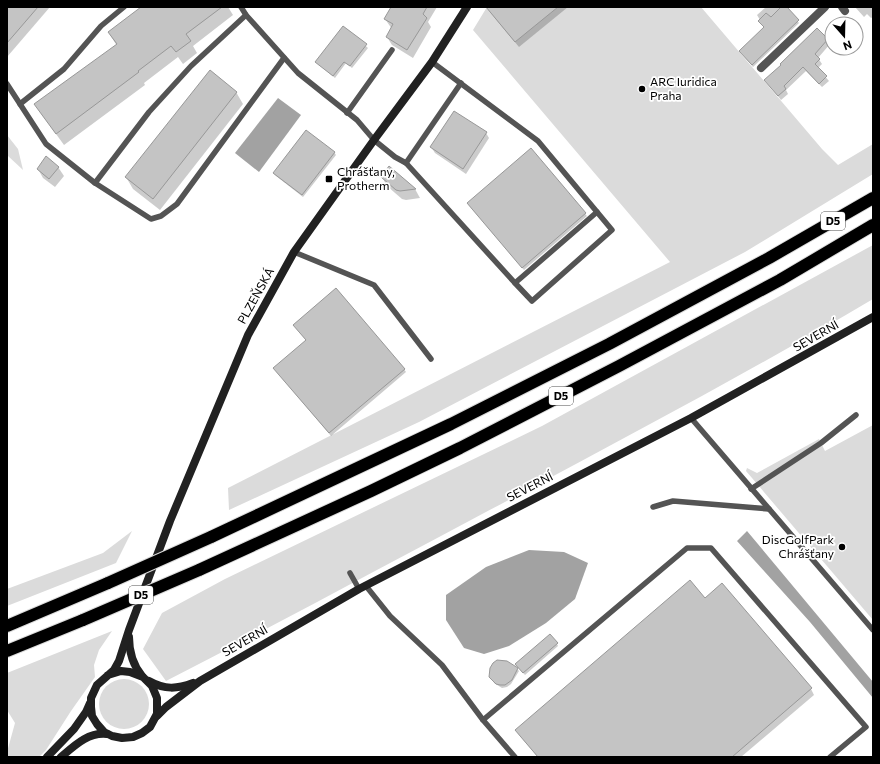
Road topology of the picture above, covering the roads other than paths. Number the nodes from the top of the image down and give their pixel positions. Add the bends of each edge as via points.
1 (124, 7) edge
2 (241, 7) edge
3 (467, 7) edge
4 (825, 7) edge
5 (246, 15) junction
6 (392, 50) dead end
7 (284, 58) junction
8 (432, 62) junction
9 (761, 68) dead end
10 (460, 83) junction
11 (7, 84) edge
12 (20, 104) junction
13 (348, 113) junction
14 (374, 140) junction
15 (406, 163) junction
16 (95, 183) junction
17 (873, 198) edge
18 (597, 212) junction
19 (873, 225) edge
20 (294, 252) junction
21 (515, 283) junction
22 (873, 317) edge
23 (431, 359) dead end
24 (856, 415) dead end
25 (691, 418) junction
26 (751, 489) junction
27 (653, 507) dead end
28 (769, 509) junction
29 (350, 573) dead end
30 (363, 588) junction
31 (7, 626) edge
32 (129, 630) junction
33 (873, 630) edge
34 (7, 651) edge
35 (108, 675) junction
36 (144, 678) junction
37 (200, 681) junction
38 (91, 702) junction
39 (155, 718) junction
40 (483, 720) junction
41 (108, 734) junction
42 (47, 757) edge
43 (61, 757) edge
44 (515, 757) edge
45 (830, 757) edge

1 - 12 lane via 101,26 64,69
2 - 5 lane
3 - 8 main road, PLZEŇSKÁ
4 - 9 street
5 - 7 lane
5 - 16 lane via 191,66 149,112
6 - 13 lane
7 - 13 lane via 298,73
7 - 16 lane via 177,204 161,216 151,219
8 - 10 lane
8 - 14 main road, PLZEŇSKÁ
10 - 15 lane
10 - 18 lane via 538,141
11 - 12 lane
12 - 16 lane via 46,144
13 - 14 lane
14 - 15 lane
14 - 20 main road, PLZEŇSKÁ
15 - 21 lane
17 - 31 highway, D5, bridge via 769,258 451,424 211,537
18 - 21 lane
18 - 21 lane via 612,230 532,301
19 - 34 highway, D5, bridge via 780,280 460,448 199,570
20 - 23 lane via 374,285
20 - 32 main road, PLZEŇSKÁ via 248,335 170,521
22 - 25 main road, SEVERNÍ
24 - 26 lane via 821,443
25 - 26 lane
25 - 30 main road, SEVERNÍ
26 - 28 lane
27 - 28 lane via 673,501
28 - 33 lane
29 - 30 lane
30 - 37 main road, SEVERNÍ
30 - 40 lane via 442,665
32 - 35 main road, PLZEŇSKÁ via 119,661
32 - 36 main road, PLZEŇSKÁ via 132,657
35 - 36 main road via 126,671
35 - 38 main road, PLZEŇSKÁ via 100,681
36 - 37 main road, SEVERNÍ via 170,688
36 - 39 main road, PLZEŇSKÁ via 152,686 157,698 158,709
37 - 39 main road, SEVERNÍ
38 - 41 main road via 94,720
38 - 42 main road, PLZEŇSKÁ via 79,723
39 - 41 main road via 146,730 133,737 122,738
40 - 44 lane
40 - 45 lane via 687,548 711,548 866,727
41 - 43 main road via 96,734 86,738

